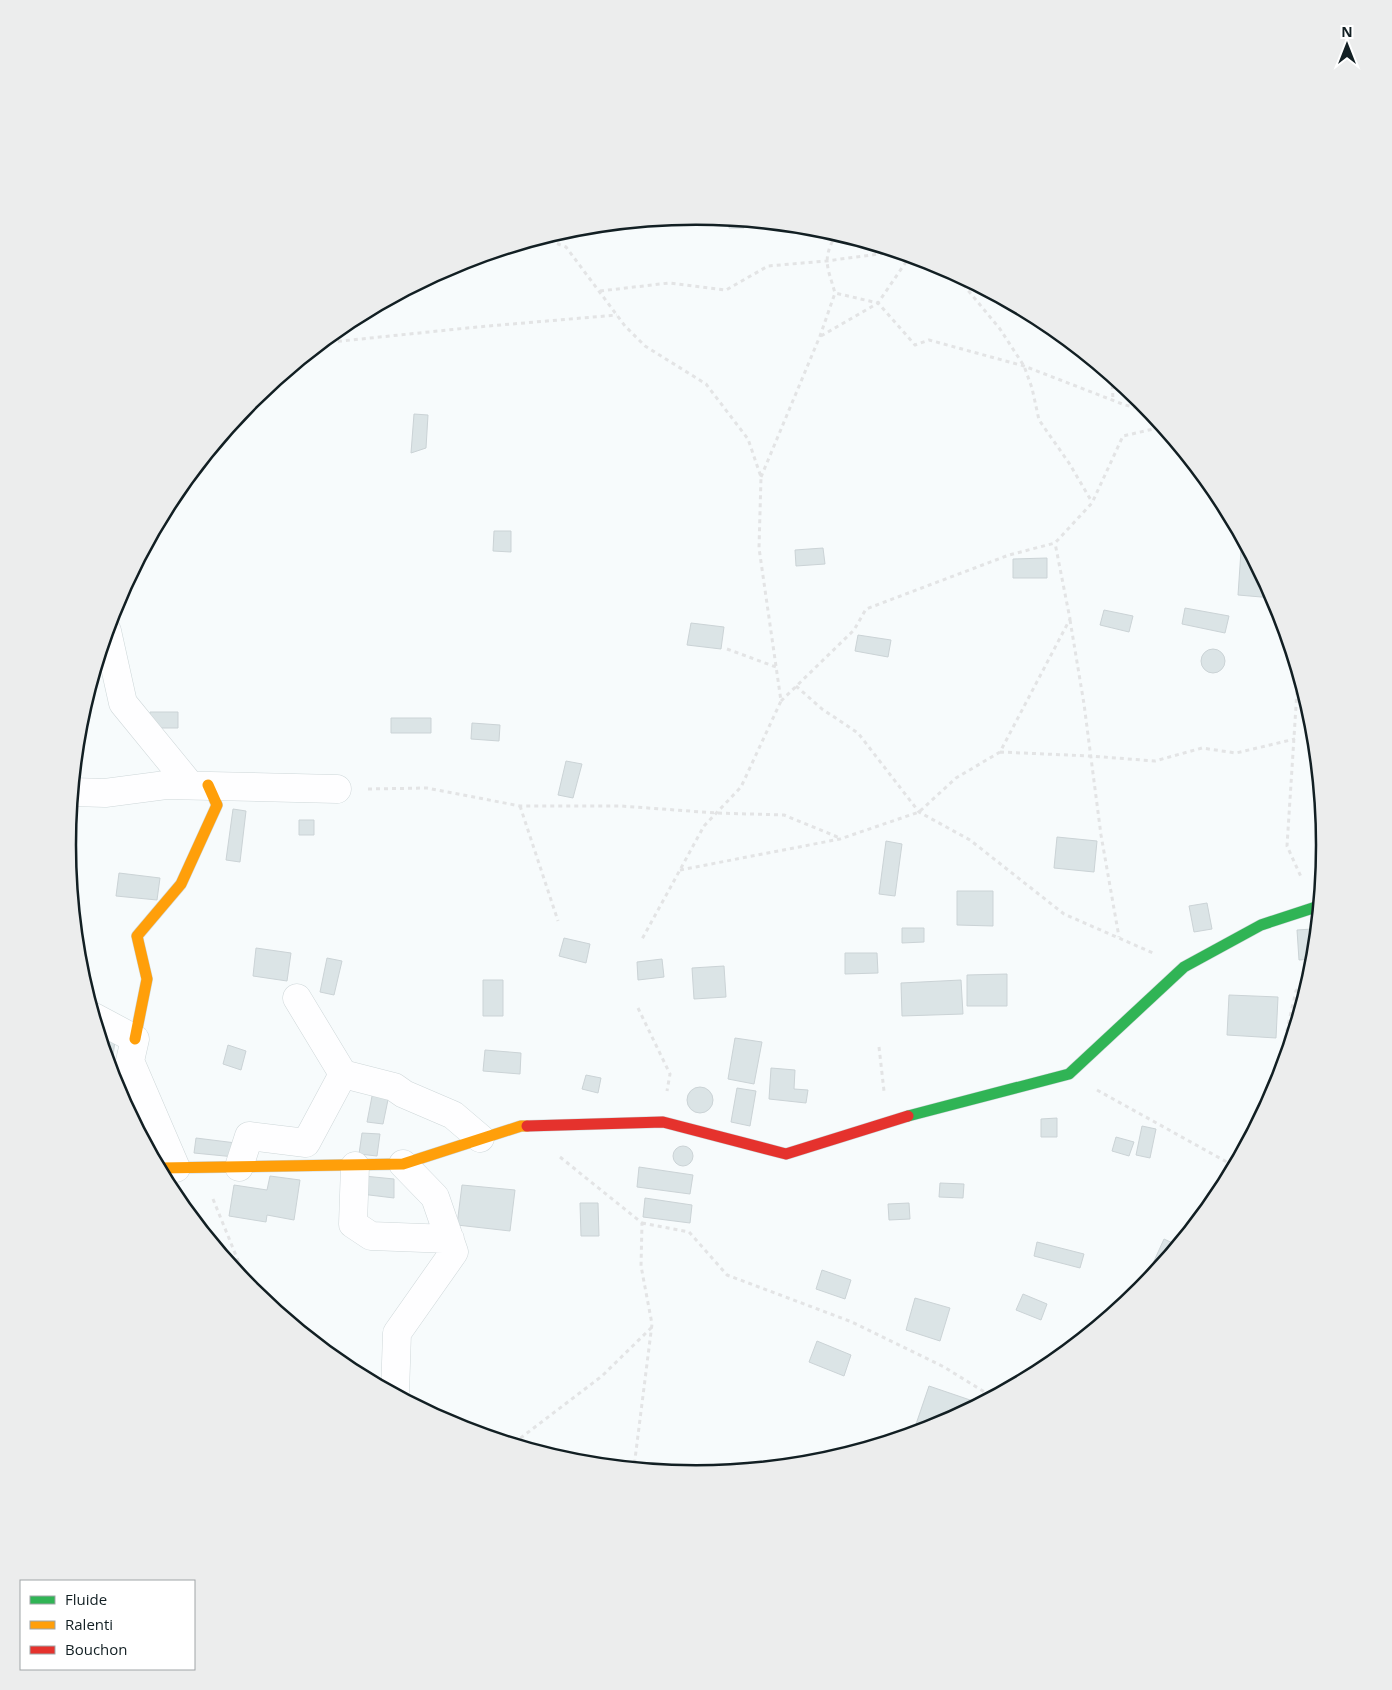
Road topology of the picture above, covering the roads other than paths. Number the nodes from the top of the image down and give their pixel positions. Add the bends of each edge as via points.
1 (110, 644) edge
2 (199, 785) junction
3 (337, 789) road end
4 (79, 792) edge
5 (1312, 908) edge
6 (297, 998) dead end
7 (102, 1020) edge
8 (135, 1039) junction
9 (343, 1074) junction
10 (480, 1138) junction
11 (403, 1164) junction
12 (355, 1166) junction
13 (239, 1167) junction
14 (179, 1168) edge
15 (450, 1239) junction
16 (395, 1387) edge

1 - 2 street via 123,703
2 - 3 street
2 - 4 street
2 - 8 street via 217,805 181,884 137,936 147,979
5 - 10 street via 1261,925 1184,967 1069,1074 888,1121 786,1154 663,1122 521,1126
6 - 9 street
7 - 8 street
8 - 14 street via 130,1061
9 - 10 street via 394,1087 453,1116
9 - 13 street via 306,1144 249,1136
10 - 11 street
11 - 12 street
11 - 15 street via 435,1197
12 - 13 street
12 - 15 street via 353,1224 372,1236
13 - 14 street
15 - 16 street via 454,1252 397,1332

